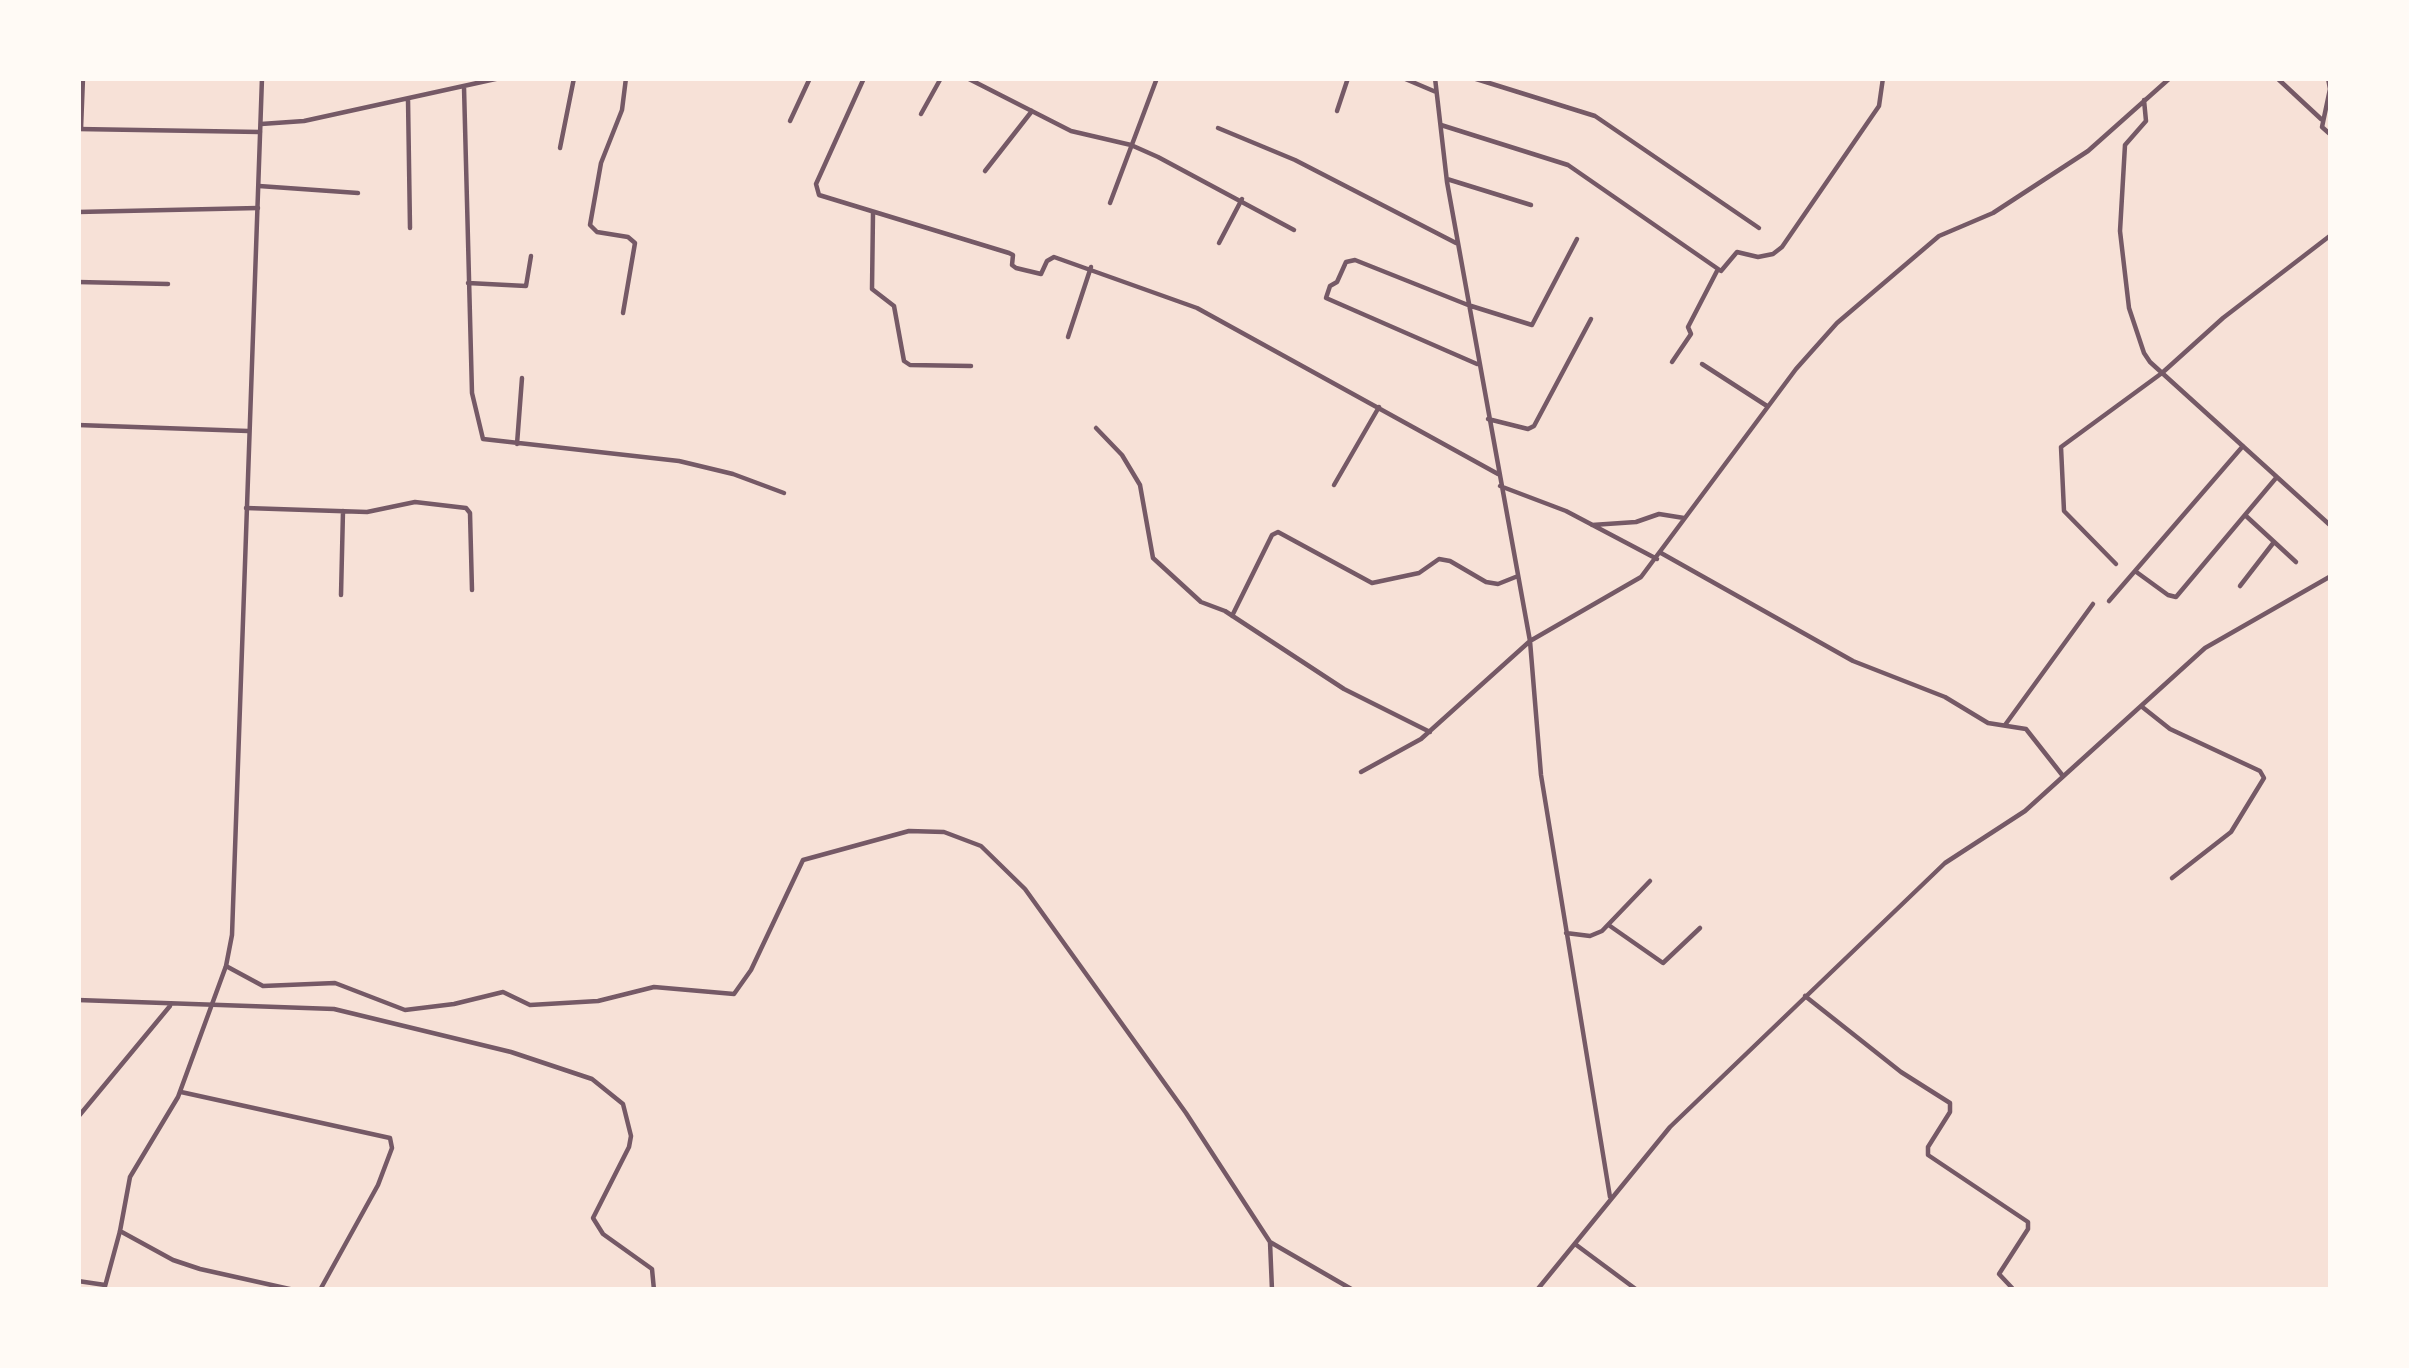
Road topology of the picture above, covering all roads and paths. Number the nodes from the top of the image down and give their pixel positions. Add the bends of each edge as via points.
1 (83, 78) edge
2 (262, 78) edge
3 (500, 78) edge
4 (574, 78) edge
5 (626, 78) edge
6 (810, 78) edge
7 (864, 78) edge
8 (940, 78) edge
9 (967, 78) edge
10 (1157, 78) edge
11 (1348, 78) edge
12 (1402, 78) edge
13 (1436, 78) edge
14 (1473, 78) edge
15 (1883, 78) edge
16 (2149, 78) edge
17 (2170, 78) edge
18 (2277, 78) edge
19 (2328, 78) edge
20 (2160, 86) junction
21 (464, 87) junction
22 (1437, 93) junction
23 (408, 100) junction
24 (2144, 100) junction
25 (1033, 111) junction
26 (1337, 111) dead end
27 (921, 114) dead end
28 (2322, 120) junction
29 (790, 121) dead end
30 (1441, 125) junction
31 (261, 128) junction
32 (1218, 128) dead end
33 (80, 129) edge
34 (2331, 135) edge
35 (1131, 145) junction
36 (560, 148) dead end
37 (985, 171) dead end
38 (1447, 178) junction
39 (259, 187) junction
40 (358, 193) dead end
41 (1242, 199) junction
42 (1110, 203) dead end
43 (1531, 205) dead end
44 (258, 208) junction
45 (78, 212) edge
46 (873, 213) junction
47 (410, 228) dead end
48 (1759, 228) dead end
49 (1294, 230) dead end
50 (2331, 235) edge
51 (1577, 239) dead end
52 (1219, 243) dead end
53 (1458, 244) junction
54 (531, 256) dead end
55 (1091, 267) junction
56 (1717, 271) junction
57 (78, 282) edge
58 (468, 283) junction
59 (168, 284) dead end
60 (1468, 304) junction
61 (623, 313) dead end
62 (1592, 319) dead end
63 (1068, 337) dead end
64 (1672, 362) dead end
65 (1702, 364) dead end
66 (971, 365) dead end
67 (1479, 365) junction
68 (2162, 373) junction
69 (522, 378) dead end
70 (1379, 407) junction
71 (1768, 407) junction
72 (1488, 419) junction
73 (78, 424) edge
74 (1096, 428) dead end
75 (248, 431) junction
76 (517, 444) junction
77 (2245, 445) junction
78 (1498, 474) junction
79 (2278, 476) junction
80 (1334, 485) dead end
81 (1500, 486) junction
82 (784, 493) dead end
83 (246, 508) junction
84 (343, 512) junction
85 (2246, 515) junction
86 (1684, 518) junction
87 (1592, 525) junction
88 (2331, 526) edge
89 (2274, 542) junction
90 (1659, 556) junction
91 (2296, 562) dead end
92 (2116, 563) dead end
93 (2135, 571) junction
94 (1518, 576) junction
95 (2331, 576) edge
96 (2240, 586) dead end
97 (472, 590) dead end
98 (341, 595) dead end
99 (2109, 601) dead end
100 (2093, 604) dead end
101 (1232, 616) junction
102 (1530, 641) junction
103 (2141, 706) junction
104 (2005, 725) junction
105 (1430, 731) junction
106 (1361, 772) dead end
107 (2064, 777) junction
108 (2172, 878) dead end
109 (1650, 881) dead end
110 (1610, 926) junction
111 (1700, 928) dead end
112 (1566, 933) junction
113 (226, 966) junction
114 (1804, 996) junction
115 (78, 1000) edge
116 (171, 1004) junction
117 (210, 1006) junction
118 (180, 1092) junction
119 (78, 1117) edge
120 (1610, 1197) junction
121 (120, 1231) junction
122 (1270, 1242) junction
123 (1575, 1244) junction
124 (78, 1281) edge
125 (104, 1288) edge
126 (294, 1290) edge
127 (320, 1290) edge
128 (654, 1290) edge
129 (1273, 1290) edge
130 (1353, 1290) edge
131 (1538, 1290) edge
132 (1637, 1290) edge
133 (2014, 1290) edge

1 - 33 street
2 - 31 street
3 - 21 street
4 - 36 street
5 - 61 street via 590,225 635,243
6 - 29 street
7 - 46 street via 815,189
8 - 27 street
9 - 25 street
10 - 35 street
11 - 26 street
12 - 22 street
13 - 22 street
14 - 48 street via 1594,116
15 - 56 street via 1879,106 1782,247 1756,258 1737,252
16 - 20 street
17 - 20 street
18 - 28 street
19 - 28 street
20 - 24 street
21 - 23 street
21 - 58 street
22 - 30 street
23 - 31 street
23 - 47 street
24 - 68 street via 2146,121 2125,145 2120,231 2130,314 2147,358
24 - 71 street via 2089,151 1994,213 1939,236 1837,323
25 - 35 street
25 - 37 street
28 - 34 street
30 - 38 street
30 - 56 street via 1568,165
31 - 33 street
31 - 39 street
32 - 53 street
35 - 41 street
35 - 42 street
38 - 43 street
38 - 53 street
39 - 40 street
39 - 44 street
41 - 49 street
41 - 52 street
44 - 45 street
44 - 75 street
46 - 55 street via 1009,253 1012,266 1038,274 1050,257
46 - 66 street via 872,289 894,306 904,361
50 - 68 street
51 - 60 street via 1532,325
53 - 60 street
54 - 58 street via 526,286
55 - 63 street
55 - 70 street via 1197,308
56 - 64 street
57 - 59 street
58 - 76 street via 477,424 487,442
60 - 67 street
60 - 67 street via 1355,260 1325,296
62 - 72 street via 1534,426
65 - 71 street
67 - 72 street
68 - 77 street
68 - 92 street via 2061,447 2064,511
69 - 76 street
70 - 78 street
70 - 80 street
71 - 86 street
72 - 78 street
73 - 75 street
74 - 101 street via 1140,485 1153,557 1201,602
75 - 83 street
76 - 82 street via 708,466
77 - 79 street
77 - 93 street
78 - 81 street
79 - 85 street
79 - 88 street
81 - 87 street
81 - 94 street
83 - 84 street
83 - 113 street via 235,906
84 - 97 street via 415,502 466,508
84 - 98 street
85 - 89 street
85 - 93 street via 2176,597
86 - 87 street
86 - 90 street
87 - 90 street
89 - 91 street
89 - 96 street
90 - 102 street via 1627,588
90 - 104 street via 1828,648
93 - 99 street
94 - 101 street via 1486,582 1439,559 1419,573 1372,583 1278,532
94 - 102 street
95 - 103 street via 2205,648
100 - 104 street
101 - 105 street via 1344,689
102 - 105 street
102 - 112 street
103 - 107 street
103 - 108 street via 2264,778 2231,832
104 - 107 street via 2026,729
105 - 106 street
107 - 114 street via 1945,863
109 - 110 street
110 - 111 street via 1663,963
110 - 112 street via 1590,936
112 - 120 street
113 - 117 street
113 - 122 street via 263,986 345,985 405,1010 496,992 530,1005 654,987 734,994 803,860 909,831 944,832 987,851 1025,889
114 - 120 street via 1670,1126
114 - 133 street via 1950,1103 1928,1155 2027,1222 1999,1274
115 - 116 street
116 - 117 street
116 - 119 street
117 - 118 street
117 - 128 street via 334,1009 511,1052 602,1084 625,1108 631,1142 593,1218 652,1269
118 - 121 street via 130,1178
118 - 127 street via 390,1138 378,1185
120 - 123 street
121 - 125 street
121 - 126 street via 173,1260
122 - 129 street
122 - 130 street
123 - 131 street
123 - 132 street
124 - 125 street

